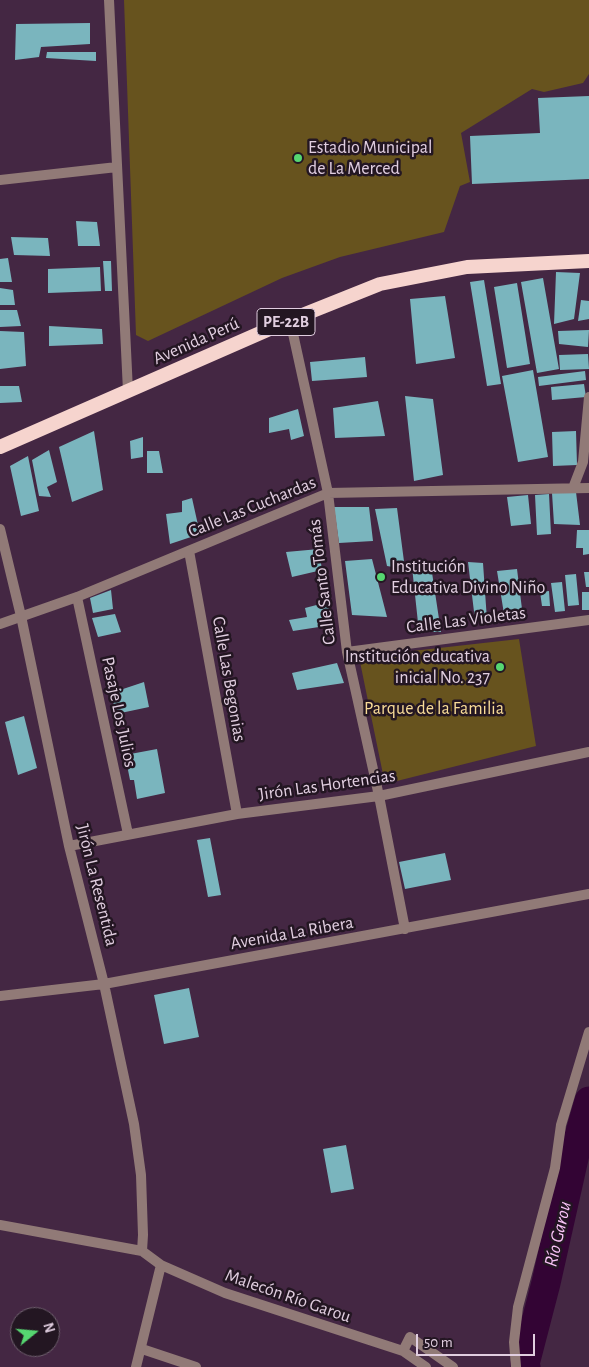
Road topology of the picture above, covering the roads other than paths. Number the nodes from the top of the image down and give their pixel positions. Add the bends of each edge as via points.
1 (109, 0) edge
2 (117, 167) junction
3 (0, 180) edge
4 (589, 261) edge
5 (290, 320) junction
6 (128, 391) junction
7 (589, 397) edge
8 (0, 447) edge
9 (573, 488) junction
10 (589, 488) edge
11 (328, 493) junction
12 (0, 530) edge
13 (189, 551) junction
14 (77, 597) junction
15 (21, 616) junction
16 (589, 620) edge
17 (0, 624) edge
18 (347, 652) junction
19 (589, 752) edge
20 (379, 796) junction
21 (237, 814) junction
22 (128, 834) junction
23 (69, 846) junction
24 (589, 894) edge
25 (405, 929) junction
26 (104, 984) junction
27 (0, 996) edge
28 (589, 1032) edge
29 (0, 1225) edge
30 (142, 1252) junction
31 (161, 1265) junction
32 (142, 1349) junction
33 (403, 1351) junction
34 (422, 1365) edge
35 (136, 1367) edge
36 (196, 1367) edge
37 (453, 1367) edge
38 (516, 1367) edge

1 - 2 street
2 - 3 street
2 - 6 street
4 - 5 highway, Avenida Perú / PE-22B via 467,266 380,284
5 - 6 highway, Avenida Perú / PE-22B
5 - 11 street, Calle Santo Tomás
6 - 8 highway, Avenida Perú / PE-22B
7 - 9 street via 583,462
9 - 10 street, Calle Las Cuchardas
9 - 11 street, Calle Las Cuchardas
11 - 13 street, Calle Las Cuchardas
11 - 18 street, Calle Santo Tomás
12 - 15 street, Jirón La Resentida
13 - 14 street, Calle Las Cuchardas
13 - 21 street, Calle Las Begonias
14 - 15 street, Calle Las Cuchardas
14 - 22 street, Pasaje Los Julios
15 - 17 street, Calle Las Cuchardas
15 - 23 street, Jirón La Resentida
16 - 18 street, Calle Las Violetas
18 - 20 street, Calle Santo Tomás
19 - 20 street, Jirón Las Hortencias
20 - 21 street, Jirón Las Hortencias
20 - 25 street, Calle Santo Tomás
21 - 22 street, Jirón Las Hortencias
22 - 23 street, Jirón Las Hortencias
23 - 26 street, Jirón La Resentida
24 - 25 street, Avenida La Ribera
25 - 26 street, Avenida La Ribera
26 - 27 street, Avenida La Ribera
26 - 30 street, Jirón La Resentida via 135,1132 141,1175
28 - 38 street via 561,1125 555,1168 518,1307 514,1342
29 - 30 street
30 - 31 street, Malecón Río Garou
31 - 32 street
31 - 33 street, Malecón Río Garou via 225,1292
32 - 35 street
32 - 36 street
33 - 34 street, Malecón Río Garou
33 - 37 street via 410,1337

